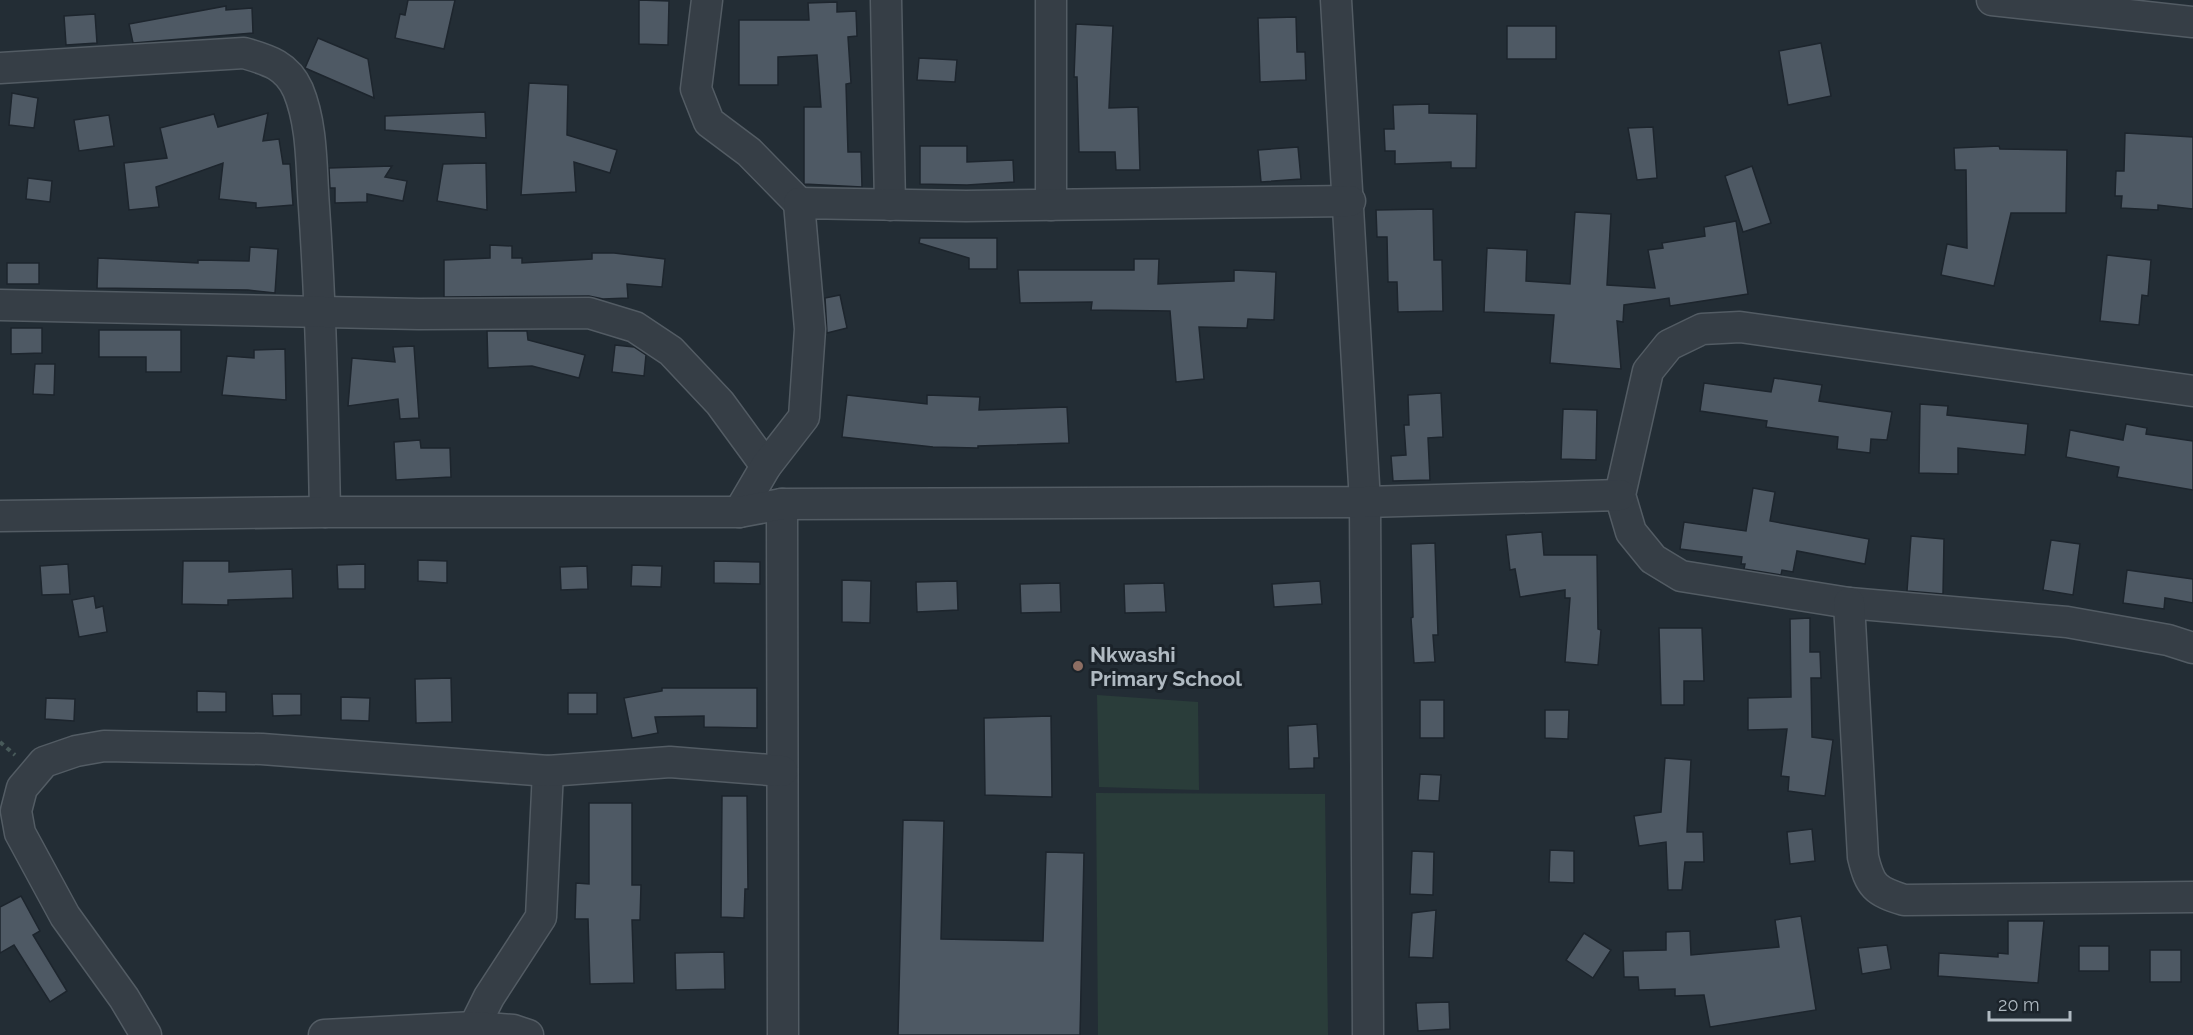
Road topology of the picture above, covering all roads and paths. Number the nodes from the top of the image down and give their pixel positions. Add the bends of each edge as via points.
1 (707, 0) edge
2 (886, 0) edge
3 (1052, 0) edge
4 (1336, 0) edge
5 (1992, 0) edge
6 (2193, 22) edge
7 (0, 68) edge
8 (1350, 201) junction
9 (799, 203) junction
10 (890, 205) junction
11 (1051, 205) junction
12 (0, 305) edge
13 (322, 312) junction
14 (2193, 391) edge
15 (766, 466) junction
16 (1620, 495) junction
17 (1365, 502) junction
18 (782, 504) junction
19 (325, 512) junction
20 (739, 512) junction
21 (0, 516) edge
22 (1849, 603) junction
23 (2193, 648) edge
24 (548, 771) junction
25 (782, 771) junction
26 (2193, 897) edge
27 (474, 1027) junction
28 (146, 1035) edge
29 (324, 1035) edge
30 (528, 1035) edge
31 (783, 1035) edge
32 (1368, 1035) edge

1 - 9 street via 696,89 708,122 749,152
2 - 10 street
3 - 11 street
4 - 8 street
5 - 6 street
7 - 13 street via 244,53 276,62 297,89 308,126
8 - 11 street
8 - 17 street
9 - 10 street
9 - 15 street via 810,329 804,417
10 - 11 street
12 - 13 street
13 - 15 street via 589,313 634,327 671,351 720,404
13 - 19 street
14 - 16 street via 1740,327 1702,329 1669,345 1647,371
15 - 20 street
16 - 17 street
16 - 22 street via 1631,532 1653,559 1681,576
17 - 18 street
17 - 32 street
18 - 20 street
18 - 25 street
19 - 20 street
19 - 21 street
22 - 23 street via 2067,622
22 - 26 street via 1863,857 1868,879 1880,893 1904,900
24 - 25 street via 670,762
24 - 27 street via 541,917
24 - 28 street via 262,749 104,746 44,762 22,788 16,812 20,833 65,916
25 - 31 street
27 - 29 street
27 - 30 street

